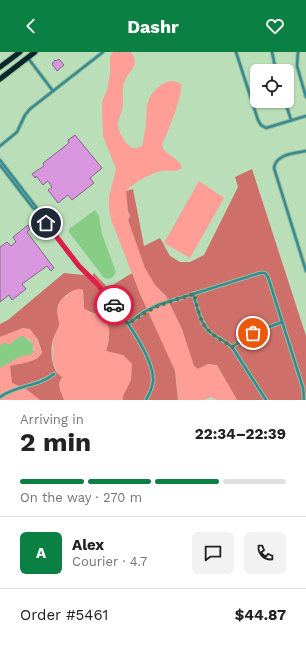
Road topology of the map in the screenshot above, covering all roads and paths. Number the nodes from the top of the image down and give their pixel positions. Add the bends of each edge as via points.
1 (20, 52) edge
2 (35, 52) edge
3 (103, 52) edge
4 (236, 52) edge
5 (272, 52) edge
6 (298, 52) edge
7 (29, 55) edge
8 (275, 64) edge
9 (0, 67) edge
10 (0, 79) edge
11 (53, 90) junction
12 (306, 97) edge
13 (287, 108) edge
14 (306, 116) edge
15 (291, 120) junction
16 (0, 146) edge
17 (306, 151) edge
18 (0, 160) edge
19 (0, 165) edge
20 (38, 211) junction
21 (306, 271) edge
22 (194, 294) junction
23 (282, 322) junction
24 (128, 324) junction
25 (232, 347) junction
26 (54, 374) dead end
27 (0, 397) edge
28 (146, 400) edge
29 (266, 400) edge
30 (304, 400) edge

1 - 9 highway
2 - 7 highway
3 - 11 street
4 - 15 street via 260,124 266,128
5 - 8 street
6 - 12 street via 296,66
7 - 10 highway
7 - 11 street
11 - 16 street via 30,109 17,132
13 - 15 street
14 - 15 street
17 - 21 street via 281,158 274,168
18 - 20 street
19 - 20 street
20 - 24 street via 79,266 98,285
22 - 23 street via 265,273
22 - 24 street via 158,305
22 - 25 street via 203,323 208,330
23 - 25 street via 253,333
23 - 30 street via 303,388
24 - 28 street via 152,371 151,391
25 - 29 street
26 - 27 street via 46,381

